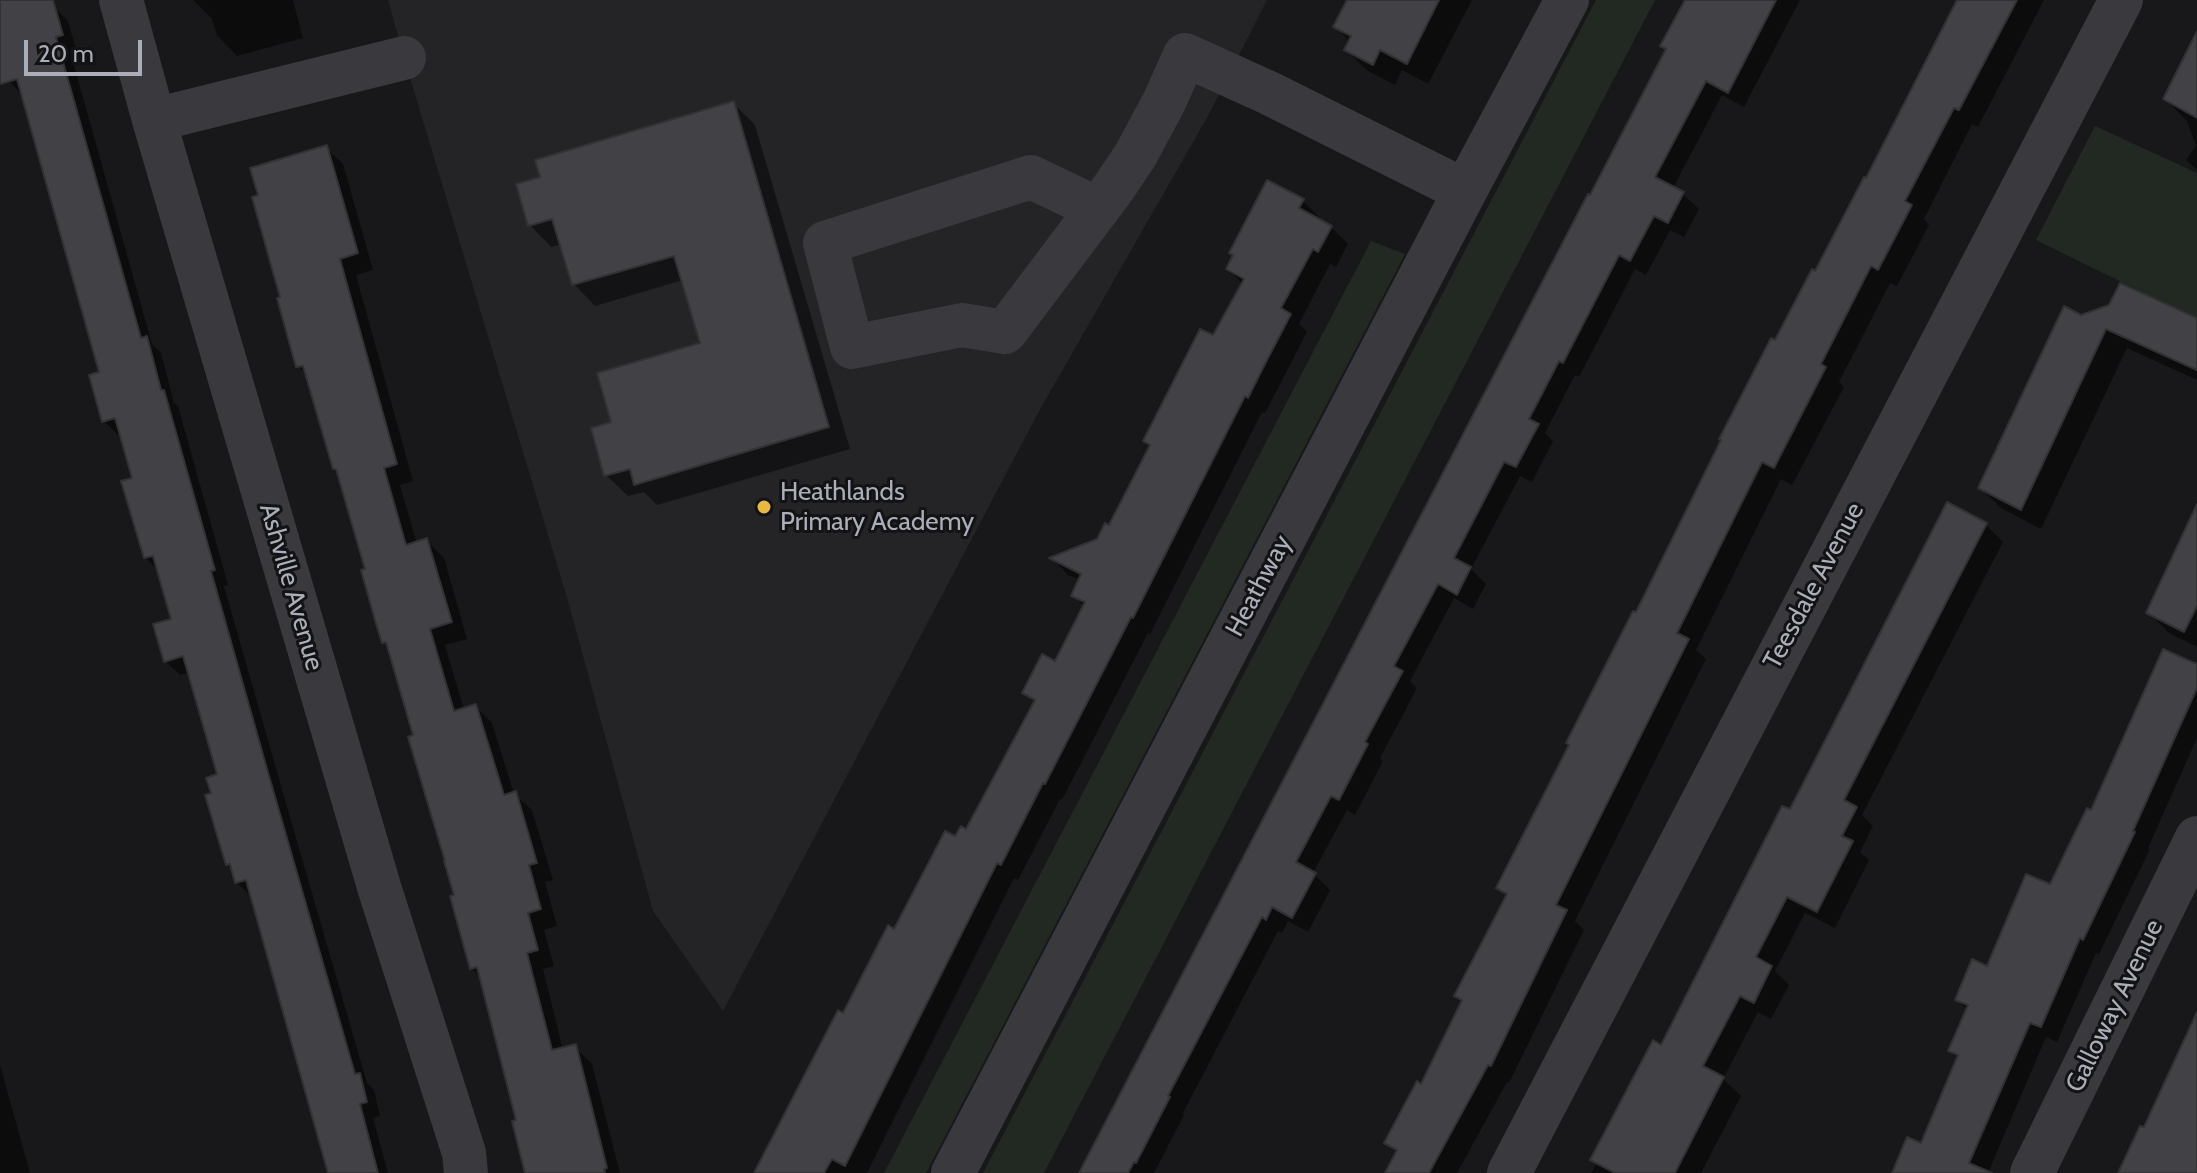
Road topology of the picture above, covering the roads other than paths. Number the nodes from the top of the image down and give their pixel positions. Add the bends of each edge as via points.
1 (121, 0) edge
2 (1567, 0) edge
3 (2121, 0) edge
4 (404, 58) dead end
5 (154, 120) junction
6 (1465, 191) junction
7 (1098, 209) junction
8 (2197, 838) edge
9 (466, 1173) edge
10 (953, 1173) edge
11 (1509, 1173) edge
12 (2032, 1173) edge

1 - 5 street, Ashville Avenue
2 - 6 street, Heathway
3 - 11 street, Teesdale Avenue
4 - 5 street
5 - 9 street, Ashville Avenue
6 - 7 street via 1185,55 1135,156
6 - 10 street, Heathway
7 - 7 street via 1005,332 962,325 852,347 825,243 1031,177
8 - 12 street, Galloway Avenue

